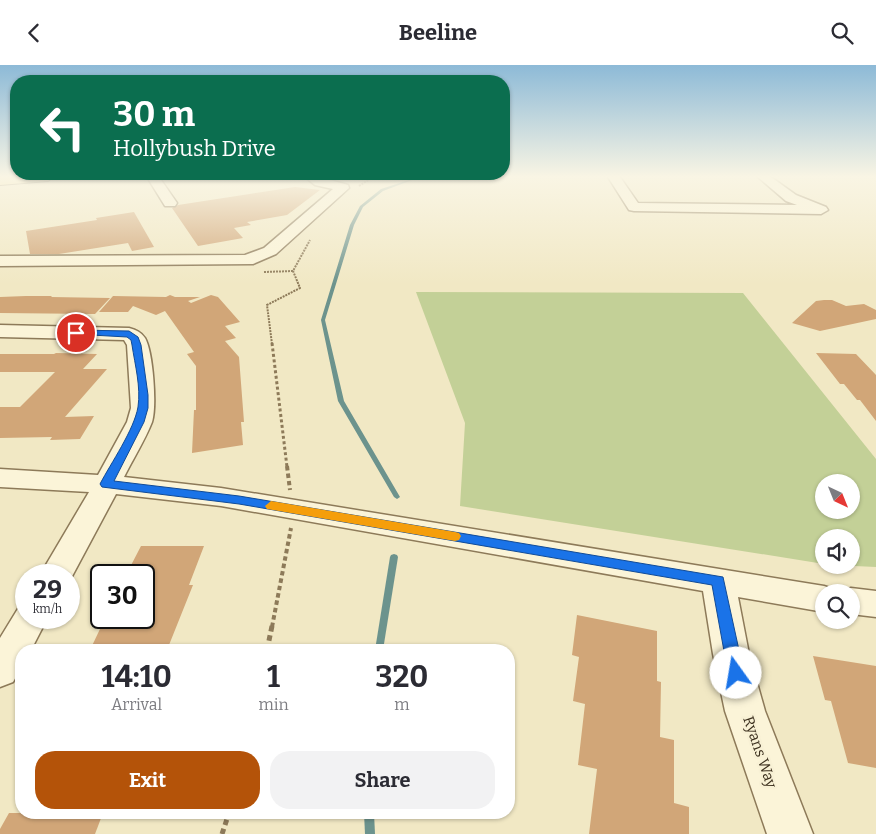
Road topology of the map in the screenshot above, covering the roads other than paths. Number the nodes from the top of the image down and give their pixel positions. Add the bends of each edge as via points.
1 (312, 213) edge
2 (183, 255) dead end
3 (247, 260) junction
4 (0, 261) edge
5 (0, 331) edge
6 (0, 478) edge
7 (106, 484) junction
8 (63, 564) edge
9 (718, 581) junction
10 (815, 597) edge
11 (860, 602) edge
12 (876, 604) edge
13 (24, 629) edge
14 (16, 644) edge
15 (15, 645) edge
16 (0, 671) edge
17 (790, 834) edge

1 - 3 street via 270,251
2 - 3 street via 224,247 236,249
3 - 4 street
5 - 7 street via 118,333 129,334 135,339 143,408 139,422
6 - 7 street
7 - 8 street
7 - 9 street via 221,497
9 - 10 street
9 - 17 street, Ryans Way via 745,711
11 - 12 street
13 - 14 street
15 - 16 street

